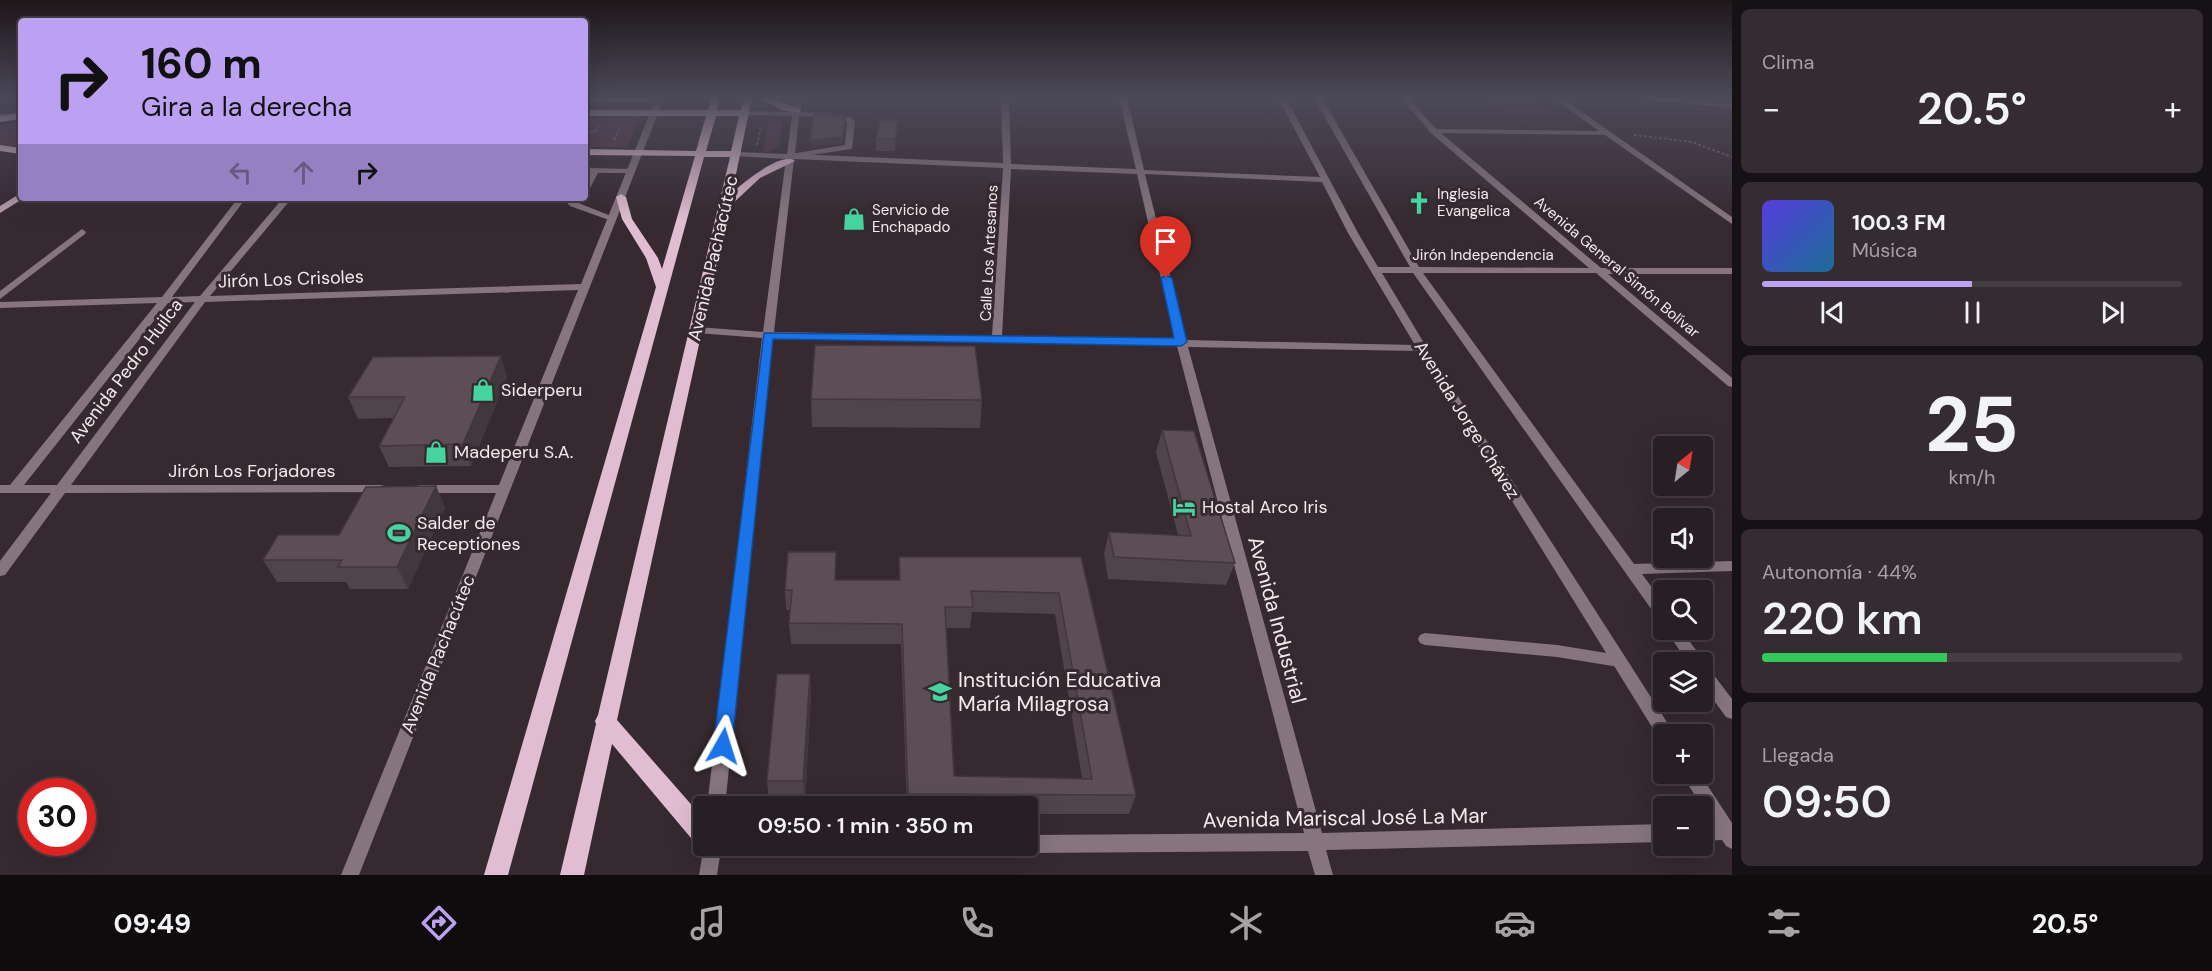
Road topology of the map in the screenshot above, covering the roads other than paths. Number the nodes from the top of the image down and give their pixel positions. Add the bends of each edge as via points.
1 (643, 139) edge
2 (705, 139) edge
3 (740, 139) edge
4 (793, 139) edge
5 (849, 139) edge
6 (1006, 139) edge
7 (1133, 139) edge
8 (1303, 139) edge
9 (1341, 139) edge
10 (1443, 139) edge
11 (1614, 139) edge
12 (0, 150) edge
13 (18, 151) edge
14 (588, 152) edge
15 (638, 152) junction
16 (701, 153) junction
17 (737, 154) junction
18 (790, 158) junction
19 (1007, 166) junction
20 (588, 168) edge
21 (588, 169) edge
22 (631, 171) junction
23 (1141, 172) junction
24 (1325, 180) junction
25 (588, 184) edge
26 (621, 197) junction
27 (18, 198) edge
28 (240, 201) edge
29 (285, 201) edge
30 (575, 201) edge
31 (726, 204) junction
32 (0, 210) edge
33 (612, 218) junction
34 (1732, 221) edge
35 (82, 232) dead end
36 (1377, 270) junction
37 (1416, 270) junction
38 (1599, 271) junction
39 (1732, 272) edge
40 (583, 288) junction
41 (663, 289) junction
42 (0, 296) edge
43 (203, 298) junction
44 (164, 301) junction
45 (0, 305) edge
46 (696, 330) junction
47 (768, 335) junction
48 (997, 338) junction
49 (1181, 342) junction
50 (1422, 348) junction
51 (1732, 384) edge
52 (7, 489) edge
53 (61, 489) junction
54 (504, 489) junction
55 (1732, 566) edge
56 (1630, 569) junction
57 (0, 571) edge
58 (1653, 601) edge
59 (1425, 639) dead end
60 (1619, 660) junction
61 (1713, 686) edge
62 (1732, 712) edge
63 (605, 721) junction
64 (1659, 724) edge
65 (1697, 784) edge
66 (717, 796) edge
67 (693, 823) edge
68 (1713, 832) edge
69 (1653, 833) edge
70 (1730, 834) edge
71 (1315, 842) junction
72 (1038, 844) edge
73 (711, 856) edge
74 (350, 875) edge
75 (496, 875) edge
76 (572, 875) edge
77 (708, 875) edge
78 (1324, 875) edge

1 - 15 street, Avenida Pachacútec
2 - 16 main road, Avenida Pachacútec
3 - 17 main road, Avenida Pachacútec
4 - 18 street
5 - 18 street via 849,147 827,147
6 - 19 street, Calle Los Artesanos
7 - 23 street, Avenida Industrial
8 - 24 street, Avenida Jorge Chávez
9 - 37 street
10 - 38 street, Avenida General Simón Bolívar
11 - 34 street
12 - 13 main road
14 - 15 main road
15 - 16 main road
15 - 22 street, Avenida Pachacútec
16 - 17 main road
16 - 41 main road, Avenida Pachacútec
17 - 18 street
17 - 31 main road, Avenida Pachacútec
18 - 19 street
18 - 31 main road via 756,176
18 - 47 street
19 - 23 street
19 - 48 street, Calle Los Artesanos
20 - 22 street
21 - 25 street via 594,173
22 - 26 street, Avenida Pachacútec
23 - 24 street
23 - 49 street, Avenida Industrial
24 - 36 street, Avenida Jorge Chávez
26 - 33 street, Avenida Pachacútec
26 - 41 main road via 627,219 652,258
27 - 32 street
28 - 44 street
29 - 43 street, Avenida Pedro Huilca
30 - 33 street
31 - 46 main road, Avenida Pachacútec
33 - 40 street, Avenida Pachacútec
35 - 42 street
36 - 37 street, Jirón Independencia
36 - 50 street, Avenida Jorge Chávez
37 - 38 street, Jirón Independencia
37 - 56 street
38 - 39 street, Jirón Independencia
38 - 51 street, Avenida General Simón Bolívar
40 - 43 street, Jirón Los Crisoles
40 - 54 street, Avenida Pachacútec
41 - 75 main road, Avenida Pachacútec
43 - 44 street, Jirón Los Crisoles
43 - 53 street, Avenida Pedro Huilca
44 - 45 street, Jirón Los Crisoles
44 - 52 street
46 - 47 street
46 - 63 main road, Avenida Pachacútec
47 - 48 street
47 - 66 street
48 - 49 street
49 - 50 street
49 - 71 street, Avenida Industrial
50 - 60 street, Avenida Jorge Chávez
52 - 53 street, Jirón Los Forjadores
53 - 54 street, Jirón Los Forjadores
53 - 57 street, Avenida Pedro Huilca
54 - 74 street, Avenida Pachacútec
55 - 56 street
56 - 58 street
59 - 60 street
60 - 64 street, Avenida Jorge Chávez
61 - 62 street
63 - 67 main road
63 - 76 main road, Avenida Pachacútec
65 - 70 street
68 - 70 street
69 - 71 street, Avenida Mariscal José La Mar
71 - 72 street, Avenida Mariscal José La Mar
71 - 78 street, Avenida Industrial
73 - 77 street

